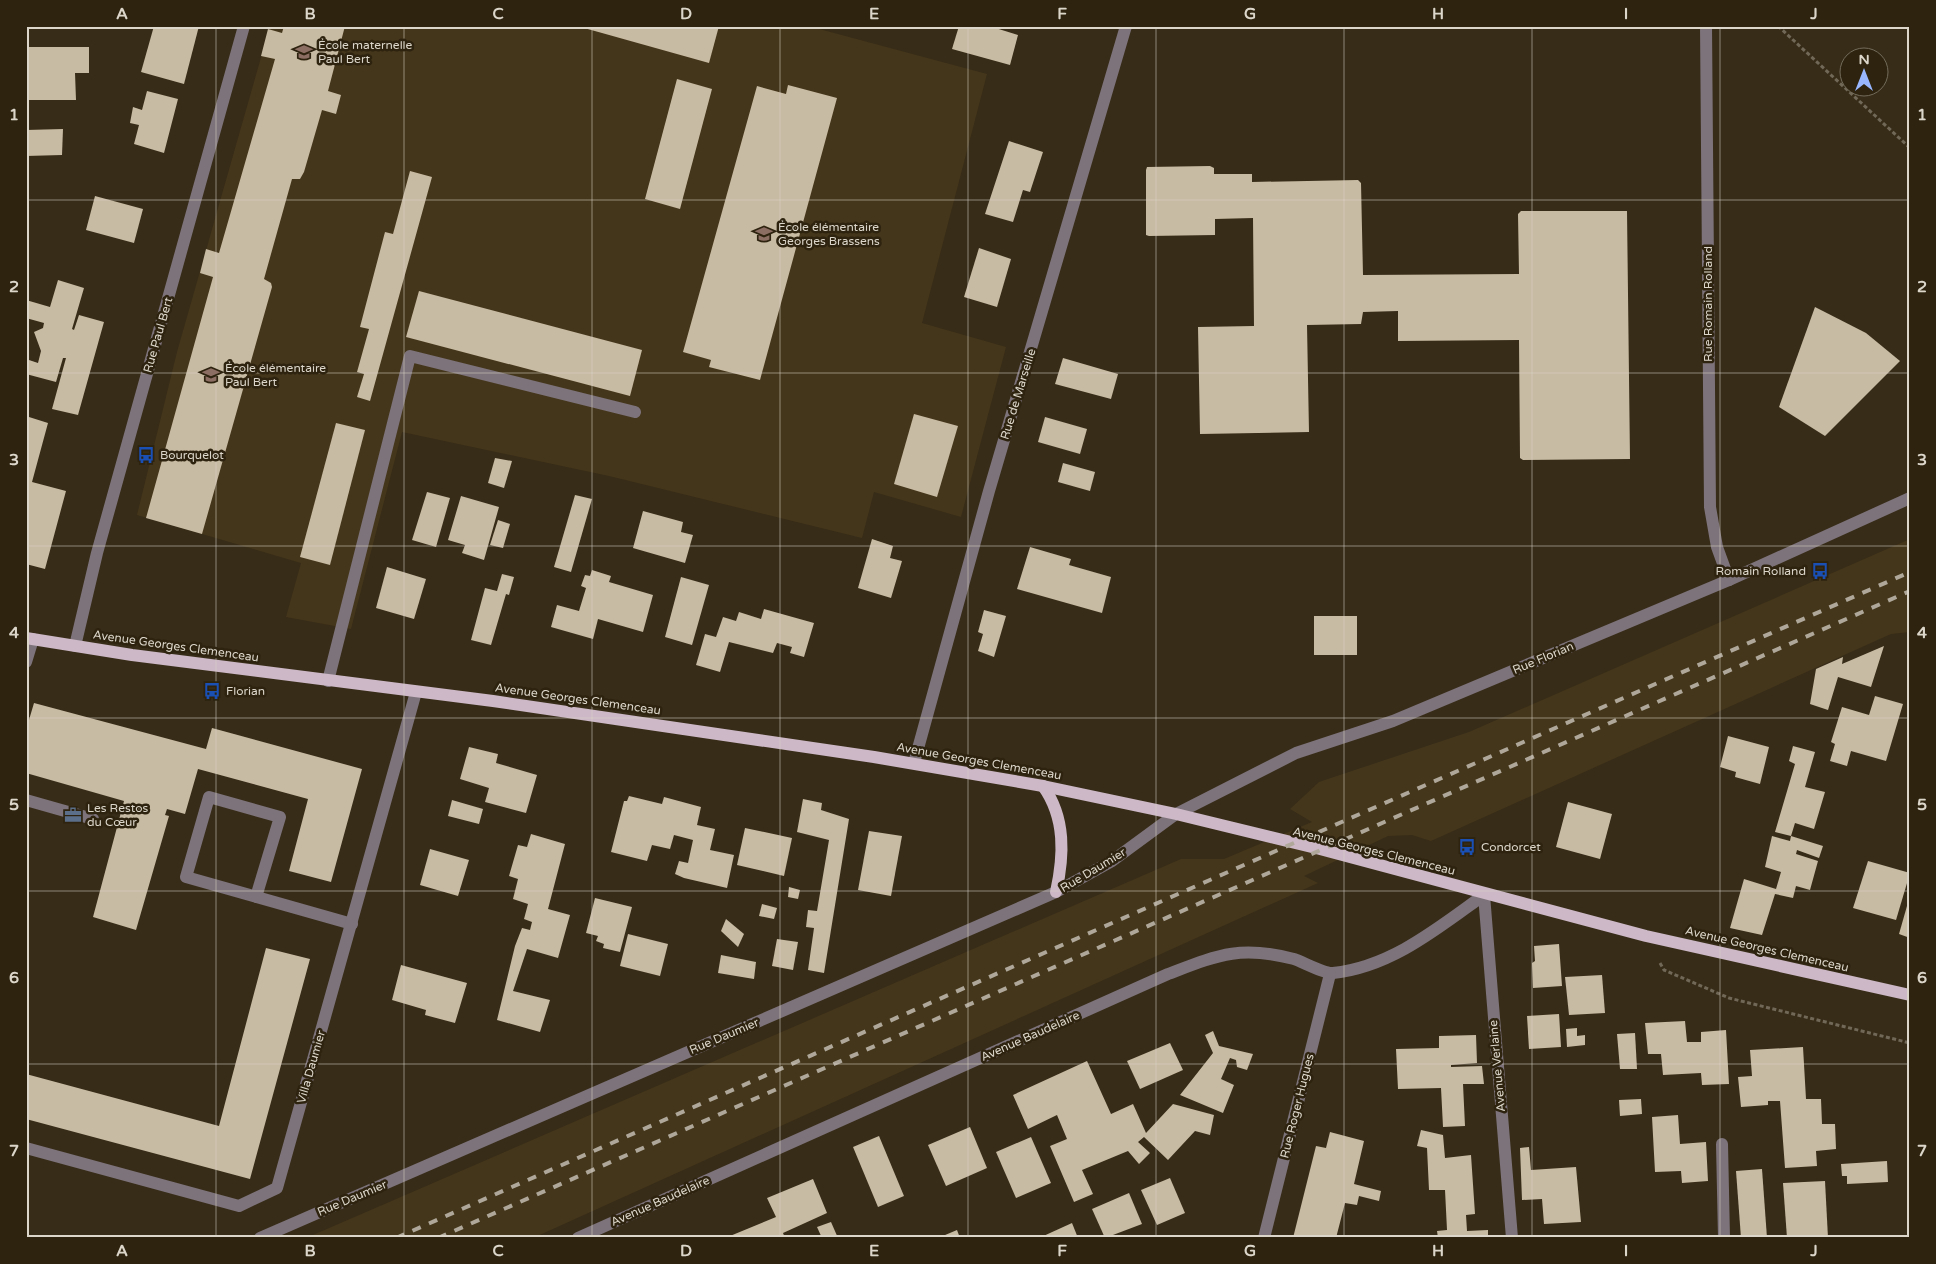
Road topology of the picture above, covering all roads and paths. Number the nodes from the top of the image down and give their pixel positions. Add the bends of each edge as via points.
1 (244, 26) edge
2 (1126, 26) edge
3 (1706, 26) edge
4 (1778, 26) edge
5 (1910, 148) edge
6 (635, 412) dead end
7 (1910, 498) edge
8 (1728, 580) junction
9 (29, 639) edge
10 (75, 646) junction
11 (26, 662) edge
12 (328, 681) junction
13 (416, 692) junction
14 (914, 763) junction
15 (1043, 786) junction
16 (26, 800) edge
17 (1176, 814) junction
18 (94, 819) dead end
19 (1056, 892) junction
20 (1484, 895) junction
21 (256, 897) junction
22 (352, 924) junction
23 (1646, 936) junction
24 (1330, 974) junction
25 (1910, 996) edge
26 (1910, 1043) edge
27 (1722, 1144) dead end
28 (26, 1148) edge
29 (260, 1238) edge
30 (578, 1238) edge
31 (1264, 1238) edge
32 (1512, 1238) edge
33 (1724, 1238) edge

1 - 10 street, Rue Paul Bert via 97,553
2 - 14 street, Rue de Marseille via 989,491
3 - 8 street, Rue Romain Rolland via 1710,507 1717,547
4 - 5 path
6 - 12 street via 410,356
7 - 8 street, Rue Florian
8 - 17 street, Rue Florian via 1393,721 1296,753
9 - 10 main road, Avenue Georges Clemenceau
9 - 11 street
10 - 12 main road, Avenue Georges Clemenceau
12 - 13 main road, Avenue Georges Clemenceau
13 - 14 main road, Avenue Georges Clemenceau
13 - 22 street, Villa Daumier
14 - 15 main road, Avenue Georges Clemenceau
15 - 17 main road, Avenue Georges Clemenceau
15 - 19 main road via 1051,797 1060,826 1062,867
16 - 18 street
17 - 19 street, Rue Daumier via 1112,862
17 - 20 main road, Avenue Georges Clemenceau
19 - 29 street, Rue Daumier
20 - 23 main road, Avenue Georges Clemenceau
20 - 24 street via 1405,949 1372,963
20 - 32 street, Avenue Verlaine
21 - 21 street via 186,877 209,797 280,817
21 - 22 street
22 - 28 street, Villa Daumier via 277,1188 239,1206
23 - 25 main road, Avenue Georges Clemenceau
23 - 26 path via 1664,970 1729,998
24 - 30 street, Avenue Baudelaire via 1306,962 1280,956 1248,951 1216,956 1159,978
24 - 31 street, Rue Roger Hugues
27 - 33 street

